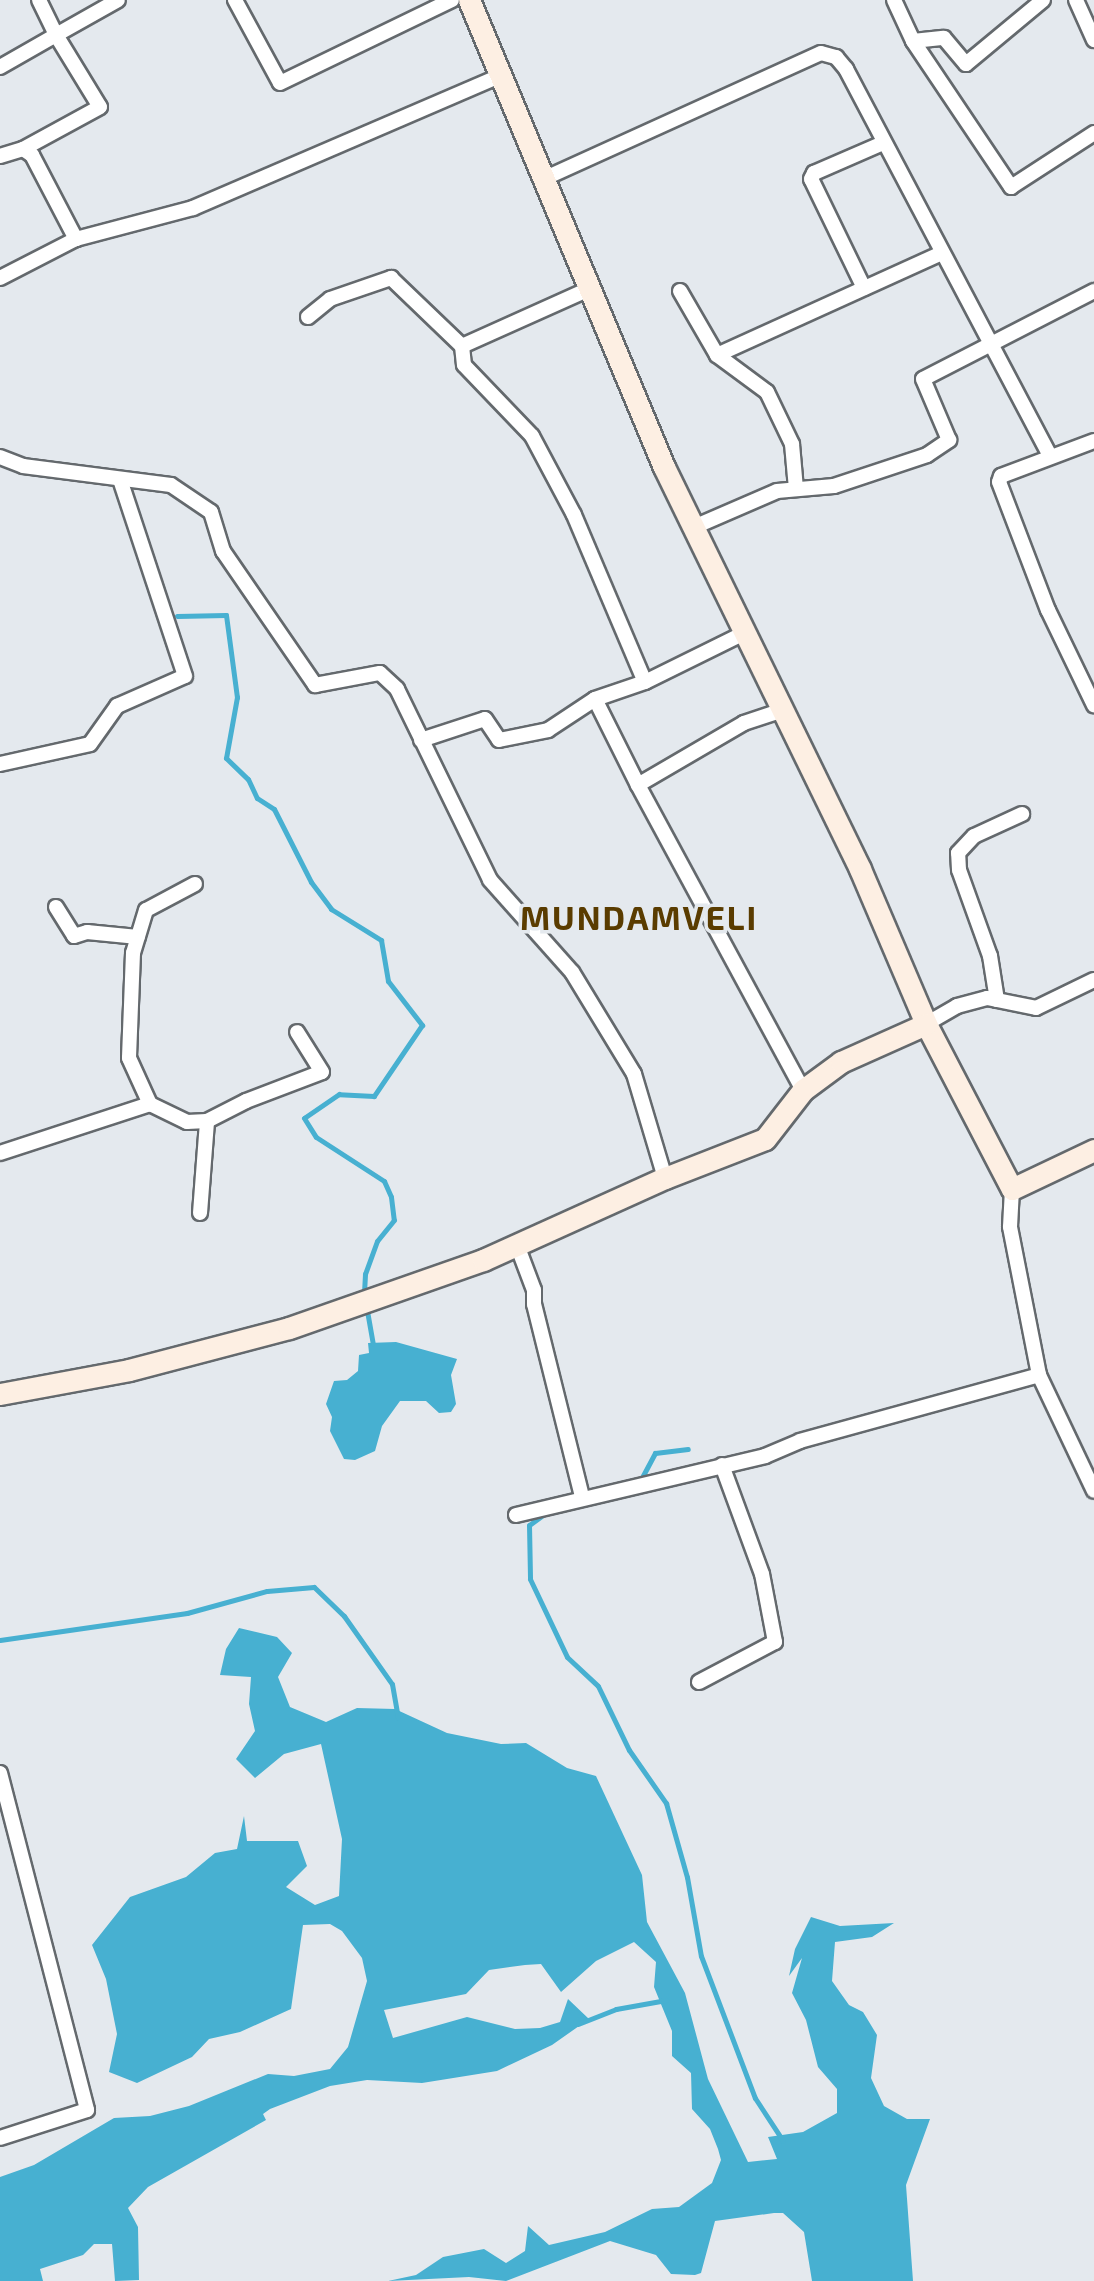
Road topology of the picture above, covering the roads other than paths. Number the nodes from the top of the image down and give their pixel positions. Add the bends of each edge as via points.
1 (39, 0) edge
2 (118, 0) edge
3 (235, 0) edge
4 (452, 0) edge
5 (468, 0) edge
6 (894, 0) edge
7 (1043, 0) edge
8 (1076, 0) edge
9 (56, 35) junction
10 (1094, 40) edge
11 (913, 41) junction
12 (0, 67) edge
13 (497, 76) junction
14 (1094, 133) edge
15 (883, 143) junction
16 (23, 149) junction
17 (0, 156) edge
18 (541, 180) junction
19 (76, 239) junction
20 (940, 254) junction
21 (0, 278) edge
22 (864, 288) junction
23 (589, 289) junction
24 (680, 291) dead end
25 (1094, 291) edge
26 (308, 317) dead end
27 (991, 344) junction
28 (462, 346) junction
29 (718, 355) junction
30 (1094, 441) edge
31 (1050, 456) junction
32 (0, 457) edge
33 (121, 480) junction
34 (796, 489) junction
35 (694, 527) junction
36 (746, 632) junction
37 (645, 682) junction
38 (594, 699) junction
39 (1094, 705) edge
40 (783, 710) junction
41 (422, 740) junction
42 (0, 764) edge
43 (638, 785) junction
44 (1022, 814) dead end
45 (195, 884) dead end
46 (56, 907) dead end
47 (138, 937) junction
48 (1094, 980) edge
49 (997, 1000) junction
50 (926, 1024) junction
51 (297, 1032) dead end
52 (803, 1090) junction
53 (150, 1104) junction
54 (207, 1121) junction
55 (1094, 1150) edge
56 (0, 1153) edge
57 (665, 1178) junction
58 (1012, 1189) junction
59 (200, 1213) dead end
60 (517, 1245) junction
61 (1038, 1375) junction
62 (0, 1394) edge
63 (722, 1465) junction
64 (1094, 1491) edge
65 (582, 1496) junction
66 (516, 1515) dead end
67 (699, 1682) dead end
68 (0, 1773) edge
69 (6, 1817) edge
70 (0, 2138) edge

1 - 9 street
2 - 9 street
3 - 4 street via 280,83
5 - 13 main road
6 - 11 street
7 - 11 street via 966,64 944,38
8 - 10 street
9 - 12 street
9 - 16 street via 100,107
11 - 14 street via 1011,187
13 - 18 main road
13 - 19 street via 193,208
15 - 18 street via 846,69 836,57 821,53
15 - 20 street
15 - 22 street via 814,173 811,179
16 - 17 street
16 - 19 street via 32,155
18 - 23 main road
19 - 21 street
20 - 22 street
20 - 27 street
22 - 29 street
23 - 28 street
23 - 35 main road via 663,467
24 - 29 street
25 - 27 street
26 - 28 street via 330,299 391,278
27 - 31 street
27 - 34 street via 923,379 949,440 850,482
28 - 37 street via 464,365 532,436 574,515
29 - 34 street via 767,393 792,444
30 - 31 street
31 - 39 street via 1001,476 999,482 1048,610
32 - 33 street via 23,466
33 - 41 street via 171,485 211,512 223,551 315,685 380,673 397,689
33 - 42 street via 185,676 117,706 90,744
34 - 35 street via 777,491
35 - 36 main road
36 - 37 street
36 - 40 main road
37 - 38 street
38 - 41 street via 548,730 499,740 485,719
38 - 43 street
40 - 43 street via 744,723
40 - 50 main road via 860,869
41 - 57 street via 490,880 572,972 634,1074
43 - 52 street
44 - 49 street via 974,836 958,853 959,870 990,956
45 - 47 street via 146,910
46 - 47 street via 74,936 86,932
47 - 53 street via 129,1058
48 - 49 street via 1036,1008
49 - 50 street via 970,1000
50 - 52 main road via 841,1062
50 - 58 main road
51 - 54 street via 322,1072
52 - 57 main road via 765,1139
53 - 54 street via 187,1122
53 - 56 street
54 - 59 street
55 - 58 main road
57 - 60 main road
58 - 61 street via 1010,1227
60 - 62 main road via 350,1307 129,1370
60 - 65 street via 534,1290
61 - 63 street
61 - 64 street
63 - 65 street
63 - 67 street via 762,1574 775,1642
65 - 66 street
68 - 69 street
69 - 70 street via 87,2110

